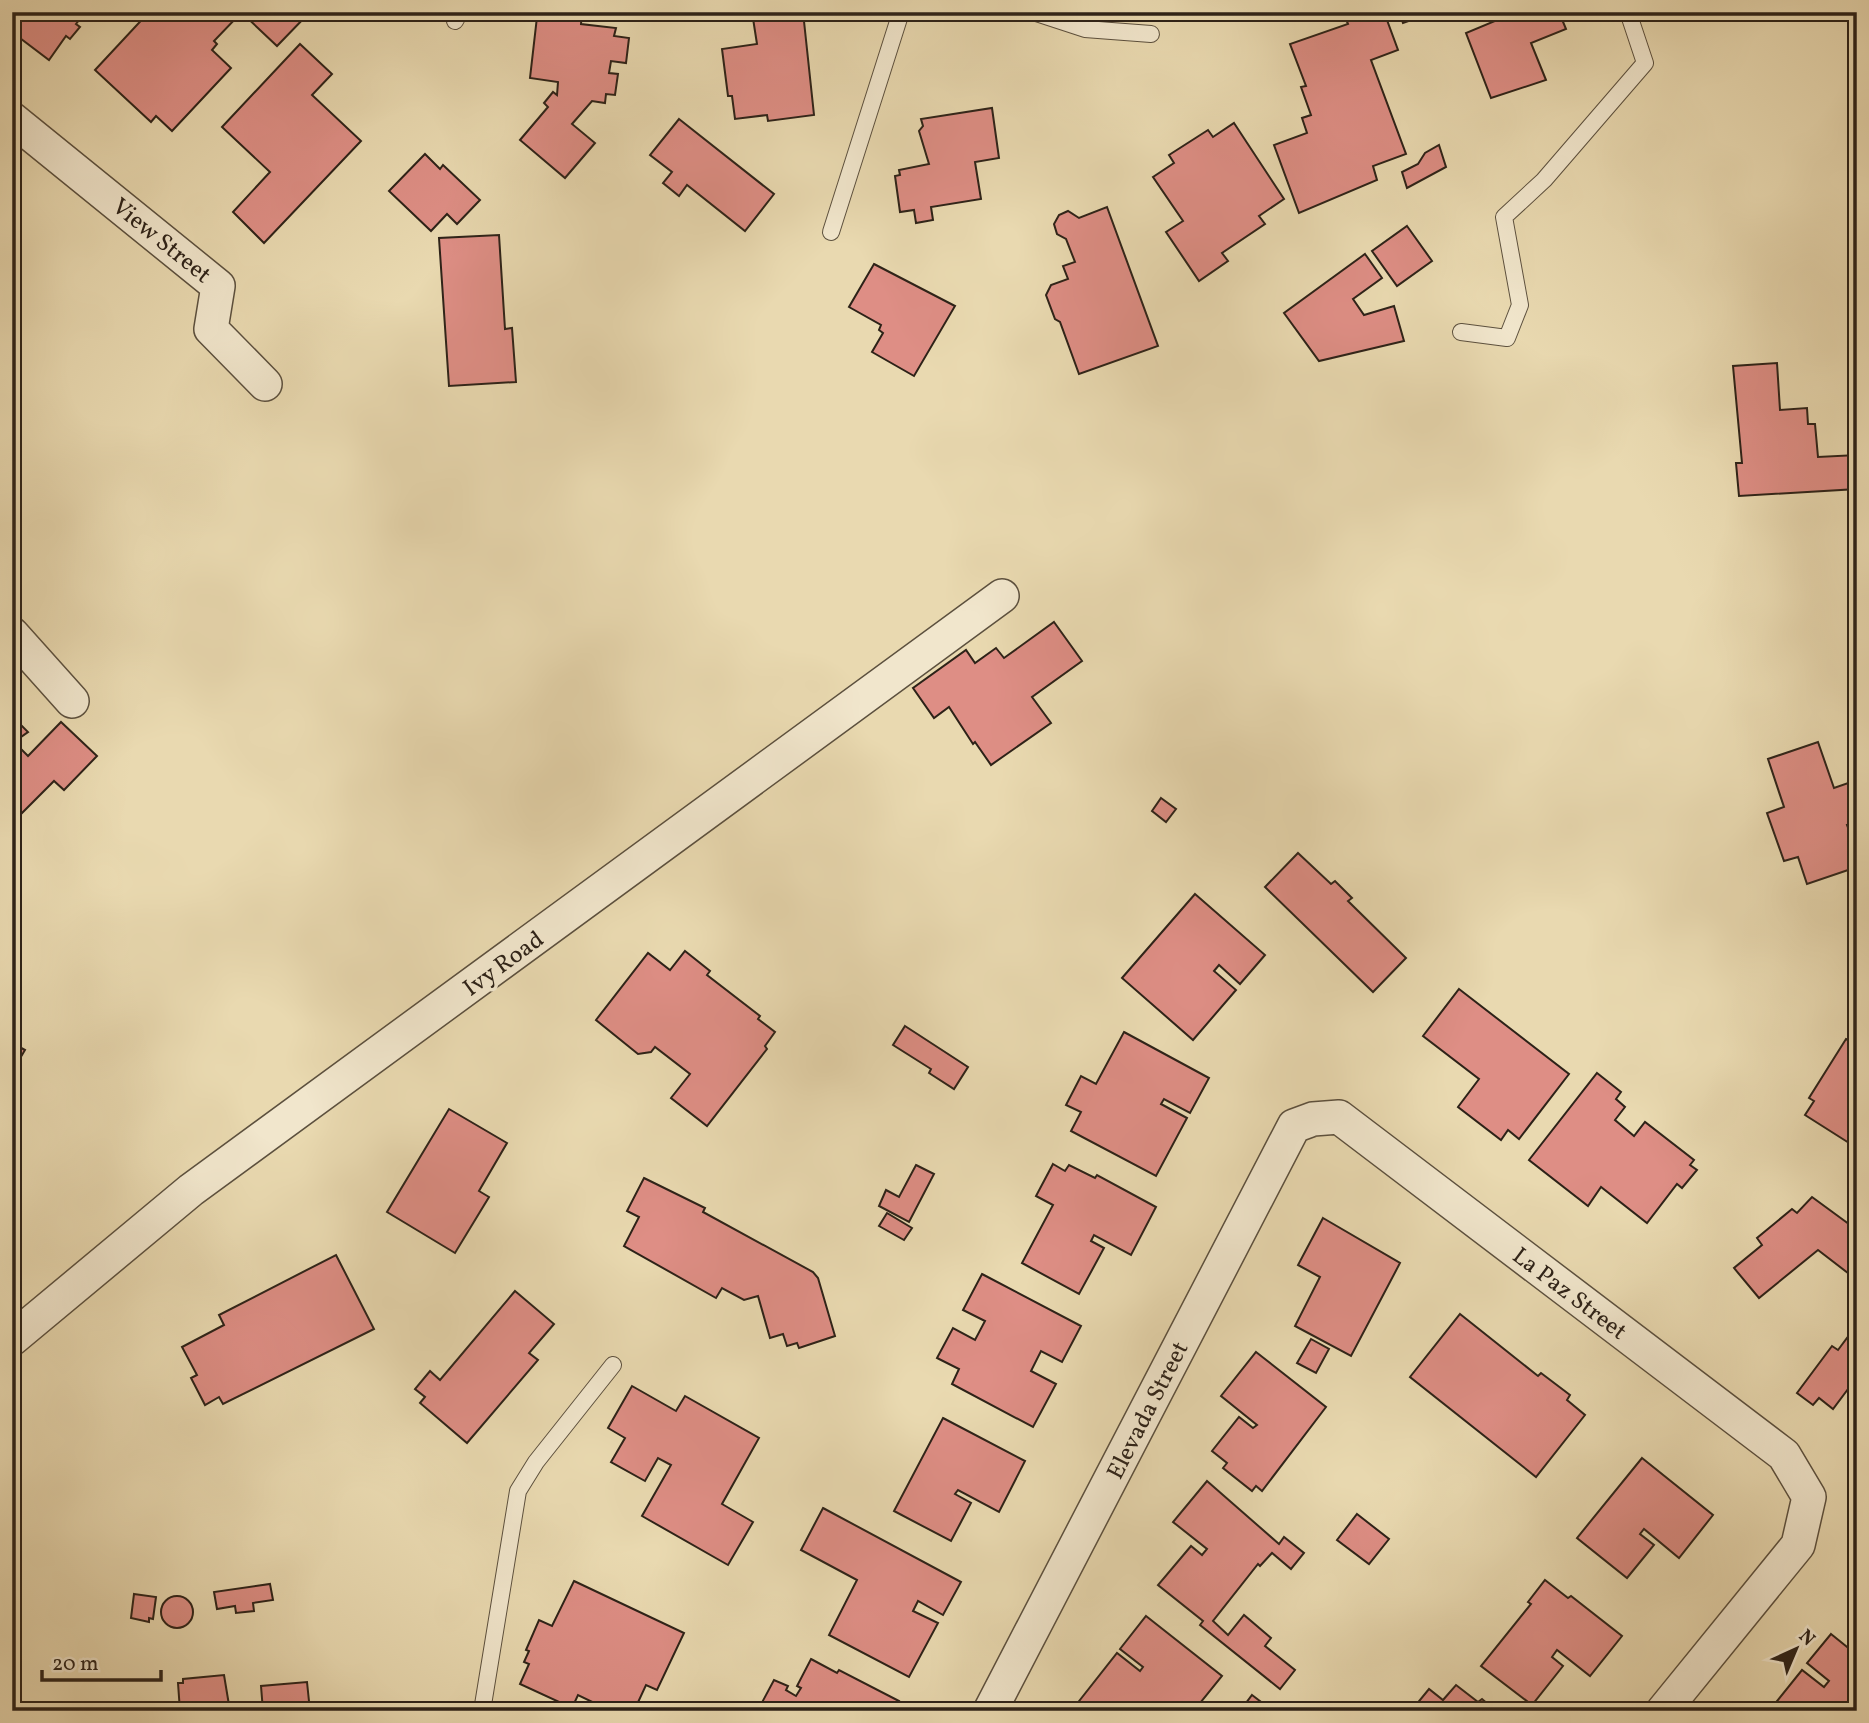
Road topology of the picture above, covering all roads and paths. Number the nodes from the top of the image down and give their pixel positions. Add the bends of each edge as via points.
1 (901, 12) edge
2 (1033, 12) edge
3 (1628, 12) edge
4 (1151, 34) dead end
5 (12, 118) edge
6 (831, 232) dead end
7 (1461, 332) dead end
8 (265, 384) dead end
9 (1002, 596) dead end
10 (12, 634) edge
11 (72, 701) dead end
12 (1312, 1119) joint
13 (12, 1339) edge
14 (613, 1365) dead end
15 (482, 1711) edge
16 (990, 1711) edge
17 (1663, 1711) edge

1 - 6 lane
2 - 4 lane via 1085,29
3 - 7 lane via 1645,63 1544,180 1504,217 1520,305 1507,338
5 - 8 street, View Street via 218,286 211,329
9 - 13 street, Ivy Road via 191,1190
10 - 11 street
12 - 16 street, Elevada Street via 1294,1126
12 - 17 street, La Paz Street via 1339,1117 1784,1455 1809,1497 1798,1545
14 - 15 lane via 518,1491

